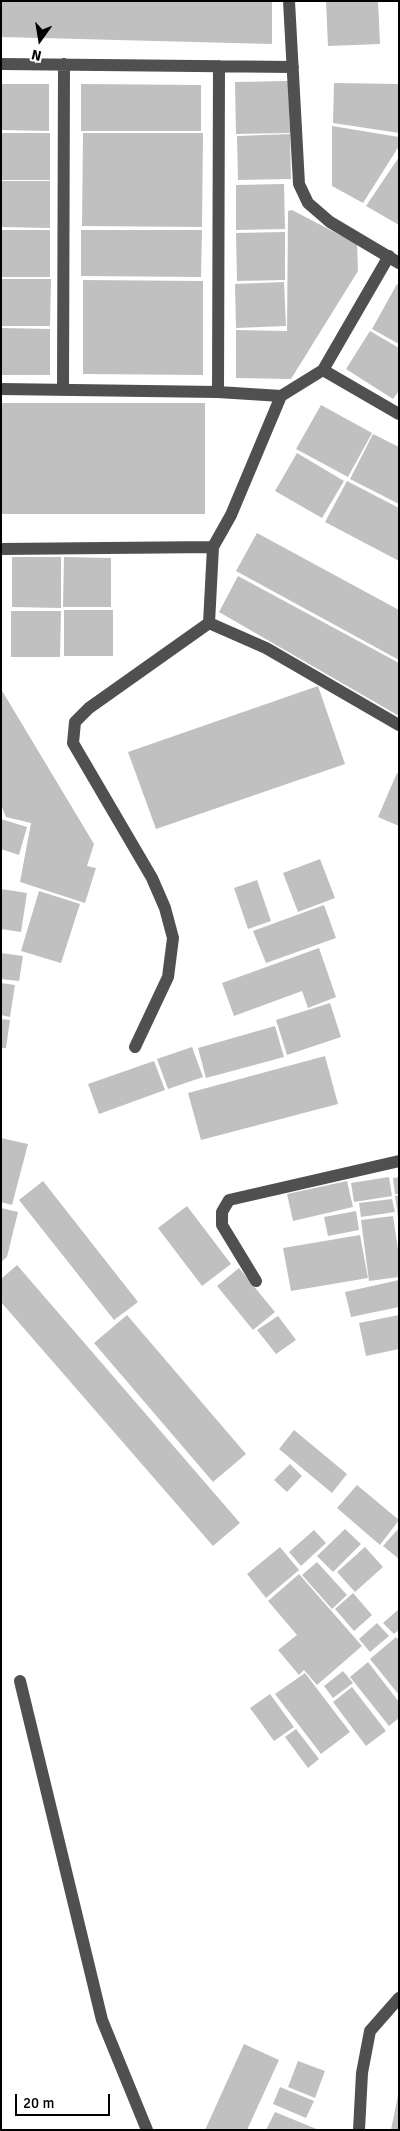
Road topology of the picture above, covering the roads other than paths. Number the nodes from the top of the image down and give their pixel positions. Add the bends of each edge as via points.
1 (289, 1) edge
2 (1, 64) edge
3 (64, 64) junction
4 (219, 66) junction
5 (292, 67) junction
6 (394, 260) edge
7 (322, 370) junction
8 (1, 389) edge
9 (63, 390) junction
10 (218, 392) junction
11 (281, 396) junction
12 (399, 414) edge
13 (213, 547) junction
14 (1, 549) edge
15 (209, 623) junction
16 (399, 725) edge
17 (136, 1047) dead end
18 (399, 1161) edge
19 (256, 1281) dead end
20 (20, 1680) dead end
21 (399, 1998) edge
22 (147, 2130) edge
23 (359, 2130) edge

1 - 5 street
2 - 3 street
3 - 4 street
3 - 9 street
4 - 5 street
4 - 10 street
5 - 6 street via 299,184 308,203 330,222
6 - 7 street
7 - 11 street
7 - 12 street
8 - 9 street
9 - 10 street
10 - 11 street
11 - 13 street via 231,515
13 - 14 street
13 - 15 street
15 - 16 street via 266,648
15 - 17 street via 89,708 75,722 73,743 152,878 173,938 168,977
18 - 19 street via 229,1200 222,1212 222,1225
20 - 22 street via 102,2020
21 - 23 street via 370,2030 362,2073

